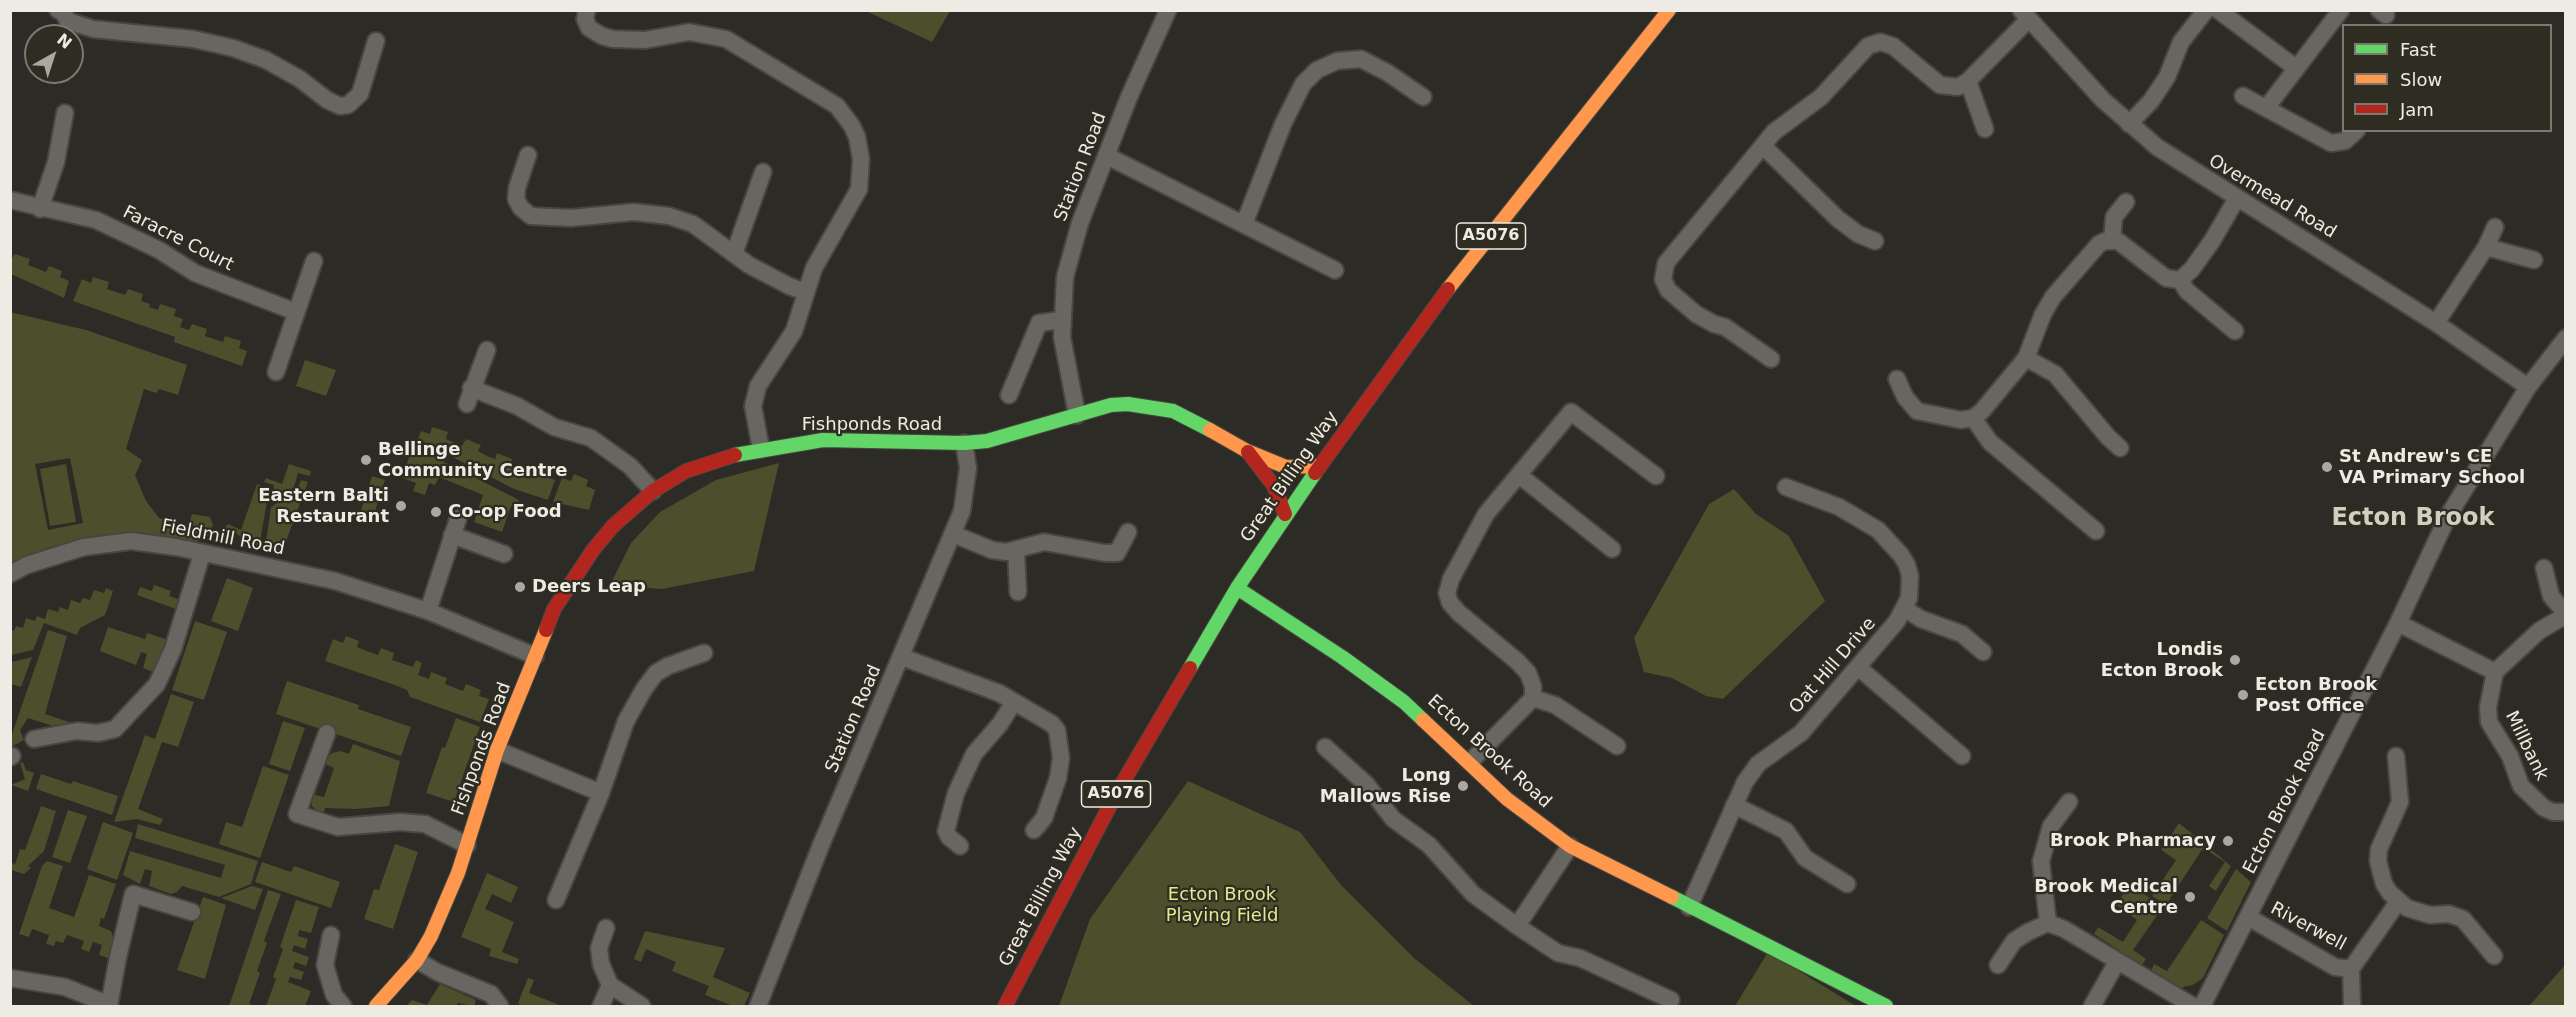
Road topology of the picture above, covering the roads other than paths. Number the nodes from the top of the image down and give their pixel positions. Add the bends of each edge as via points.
1 (1168, 10) edge
2 (1669, 10) edge
3 (2206, 10) edge
4 (2218, 10) edge
5 (2341, 10) edge
6 (62, 11) edge
7 (586, 12) edge
8 (2025, 15) edge
9 (376, 41) dead end
10 (2296, 68) junction
11 (1968, 81) junction
12 (2243, 96) dead end
13 (1423, 97) dead end
14 (2267, 107) junction
15 (65, 113) dead end
16 (2130, 124) junction
17 (1985, 129) dead end
18 (2354, 132) edge
19 (1763, 146) junction
20 (528, 155) dead end
21 (1107, 156) junction
22 (763, 172) dead end
23 (2237, 198) junction
24 (10, 200) edge
25 (2126, 202) dead end
26 (40, 209) junction
27 (1244, 225) junction
28 (2495, 226) dead end
29 (2112, 240) junction
30 (1875, 241) dead end
31 (2486, 247) junction
32 (734, 254) junction
33 (2534, 260) dead end
34 (314, 261) dead end
35 (1335, 270) dead end
36 (2180, 280) junction
37 (806, 292) junction
38 (296, 312) junction
39 (1061, 320) junction
40 (2436, 323) junction
41 (2235, 330) dead end
42 (2565, 338) edge
43 (487, 350) dead end
44 (1771, 358) dead end
45 (2026, 358) junction
46 (276, 372) dead end
47 (1897, 379) dead end
48 (2528, 387) junction
49 (1009, 395) dead end
50 (1077, 415) junction
51 (1973, 417) junction
52 (964, 444) junction
53 (2120, 448) dead end
54 (761, 449) junction
55 (1247, 451) junction
56 (1319, 466) junction
57 (1519, 474) junction
58 (1656, 476) dead end
59 (1786, 487) dead end
60 (653, 490) junction
61 (1285, 514) junction
62 (458, 519) dead end
63 (2096, 531) dead end
64 (1128, 532) dead end
65 (953, 534) junction
66 (452, 536) junction
67 (1612, 549) dead end
68 (1016, 550) junction
69 (202, 554) junction
70 (504, 554) dead end
71 (2544, 568) dead end
72 (10, 574) edge
73 (1237, 588) junction
74 (1018, 592) dead end
75 (1905, 609) junction
76 (428, 611) junction
77 (2565, 615) edge
78 (2398, 623) junction
79 (704, 652) dead end
80 (1983, 652) dead end
81 (535, 656) junction
82 (902, 657) junction
83 (1858, 668) junction
84 (2495, 672) junction
85 (1533, 698) junction
86 (1014, 702) junction
87 (327, 734) dead end
88 (34, 739) dead end
89 (1617, 746) dead end
90 (1325, 747) dead end
91 (497, 750) junction
92 (1962, 756) dead end
93 (2396, 756) dead end
94 (1470, 762) junction
95 (601, 793) junction
96 (2069, 802) dead end
97 (1734, 805) junction
98 (2565, 812) edge
99 (1034, 830) dead end
100 (467, 845) junction
101 (960, 846) dead end
102 (1570, 846) junction
103 (1846, 884) dead end
104 (556, 900) dead end
105 (2398, 902) junction
106 (1689, 906) junction
107 (192, 912) dead end
108 (2248, 917) junction
109 (2048, 923) junction
110 (1517, 926) junction
111 (606, 928) dead end
112 (331, 935) dead end
113 (2494, 956) dead end
114 (417, 960) junction
115 (2117, 962) junction
116 (1998, 965) dead end
117 (2351, 969) junction
118 (10, 978) edge
119 (610, 984) junction
120 (1671, 1000) dead end
121 (110, 1006) edge
122 (343, 1006) edge
123 (376, 1006) edge
124 (500, 1006) edge
125 (601, 1006) edge
126 (642, 1006) edge
127 (758, 1006) edge
128 (1005, 1006) edge
129 (1886, 1006) edge
130 (2092, 1006) edge
131 (2193, 1006) edge
132 (2202, 1006) edge
133 (2352, 1006) edge

1 - 21 street, Station Road
2 - 56 street, Great Billing Way / A5076 via 1434,307
3 - 16 street via 2181,42 2167,77 2151,101
4 - 10 street
5 - 10 street
6 - 9 street via 68,21 93,29 193,39 233,48 266,60 340,106 348,105 360,94
7 - 37 street via 586,23 592,31 613,39 648,40 689,32 726,39 837,106 845,116 860,148 859,189 814,268
8 - 11 street
8 - 16 street, Overmead Road via 2091,88
10 - 14 street
11 - 17 street
11 - 19 street via 1946,88 1893,46 1872,44 1821,97 1774,132
12 - 14 street
13 - 27 street via 1361,60 1337,61 1317,70 1303,84 1283,124
14 - 18 street via 2331,143 2345,141
15 - 26 street via 56,162
16 - 23 street, Overmead Road via 2189,170
19 - 30 street via 1838,219
19 - 44 street via 1666,263 1663,279 1668,290 1696,314 1725,327
20 - 32 street via 516,199 531,216 571,218 634,212 669,216 693,224
21 - 27 street
21 - 39 street, Station Road via 1074,240
22 - 32 street
23 - 36 street via 2212,241
23 - 40 street, Overmead Road
24 - 26 street, Faracre Court
25 - 29 street via 2114,217
26 - 38 street, Faracre Court via 90,219 123,231 195,273
27 - 35 street
28 - 31 street
29 - 36 street via 2124,243 2166,278
29 - 45 street via 2094,248 2053,297
31 - 33 street
31 - 40 street
32 - 37 street
34 - 38 street
36 - 41 street via 2187,291
37 - 54 street via 794,331 758,386 753,406
38 - 46 street
39 - 49 street via 1039,323
39 - 50 street, Station Road
40 - 48 street, Overmead Road
42 - 48 street, Ecton Brook Road
43 - 60 street via 469,396 517,406 554,427 591,438 630,466
45 - 51 street
45 - 53 street via 2055,374
47 - 51 street via 1917,411 1961,420
48 - 78 street, Ecton Brook Road via 2448,516
50 - 52 street, Fishponds Road
50 - 55 street, Fishponds Road via 1111,405 1149,405 1182,415
51 - 63 street via 1990,442
52 - 54 street, Fishponds Road via 823,440
52 - 65 street, Station Road via 967,486
54 - 60 street, Fishponds Road via 687,471
55 - 56 street, Fishponds Road via 1286,467
55 - 61 street, Fishponds Road via 1274,486
56 - 61 street, Great Billing Way / A5076
57 - 58 street via 1571,412
57 - 67 street
57 - 85 street via 1486,514 1447,593 1459,613 1528,673
59 - 75 street, Oat Hill Drive via 1839,507 1878,530 1907,565 1911,587
60 - 81 street, Fishponds Road via 593,550 554,609
61 - 73 street, Great Billing Way / A5076
62 - 66 street
64 - 68 street via 1120,558 1044,542
65 - 68 street via 993,550
65 - 82 street, Station Road
66 - 70 street
66 - 76 street
68 - 74 street
69 - 72 street, Fieldmill Road via 132,542 84,547
69 - 76 street, Fieldmill Road via 300,572
69 - 88 street via 173,649 157,684 115,729
71 - 77 street via 2552,596
73 - 94 street, Ecton Brook Road via 1383,685
73 - 128 street, Great Billing Way / A5076 via 1116,794
75 - 80 street via 1962,634
75 - 83 street, Oat Hill Drive
76 - 81 street, Fieldmill Road
77 - 84 street via 2539,631
78 - 84 street
78 - 108 street, Ecton Brook Road
79 - 95 street via 662,670 644,688 626,721
81 - 91 street, Fishponds Road
82 - 86 street
82 - 127 street, Station Road
83 - 92 street
83 - 97 street, Oat Hill Drive via 1801,733 1758,764
84 - 98 street, Millbank via 2489,722 2510,756 2521,786 2536,802 2553,812
85 - 89 street via 1555,705
85 - 94 street
86 - 99 street via 1052,724 1060,738 1058,778 1044,818
86 - 101 street via 974,754 956,793 946,831
87 - 100 street via 297,814 338,826 425,824
90 - 110 street via 1367,785 1393,819 1430,845 1473,894
91 - 95 street
91 - 100 street, Fishponds Road
93 - 105 street via 2400,802 2382,838 2378,861 2384,884
94 - 102 street, Ecton Brook Road via 1507,799
95 - 104 street
96 - 109 street via 2051,826 2041,861
97 - 103 street via 1786,831 1805,858
97 - 106 street, Oat Hill Drive
100 - 114 street, Fishponds Road via 431,936
102 - 106 street, Ecton Brook Road
102 - 110 street
105 - 113 street via 2418,913 2449,914 2463,919
105 - 117 street, Riverwell
106 - 129 street, Ecton Brook Road
107 - 121 street via 133,894
108 - 117 street, Riverwell via 2335,967
108 - 132 street, Ecton Brook Road
109 - 115 street
109 - 116 street via 2014,941
110 - 120 street via 1558,953 1580,958
111 - 119 street via 599,948
112 - 122 street via 325,965 334,995
114 - 123 street, Fishponds Road
114 - 124 street via 491,994
115 - 130 street
115 - 131 street
117 - 133 street, Riverwell
118 - 121 street via 65,987
119 - 125 street
119 - 126 street

